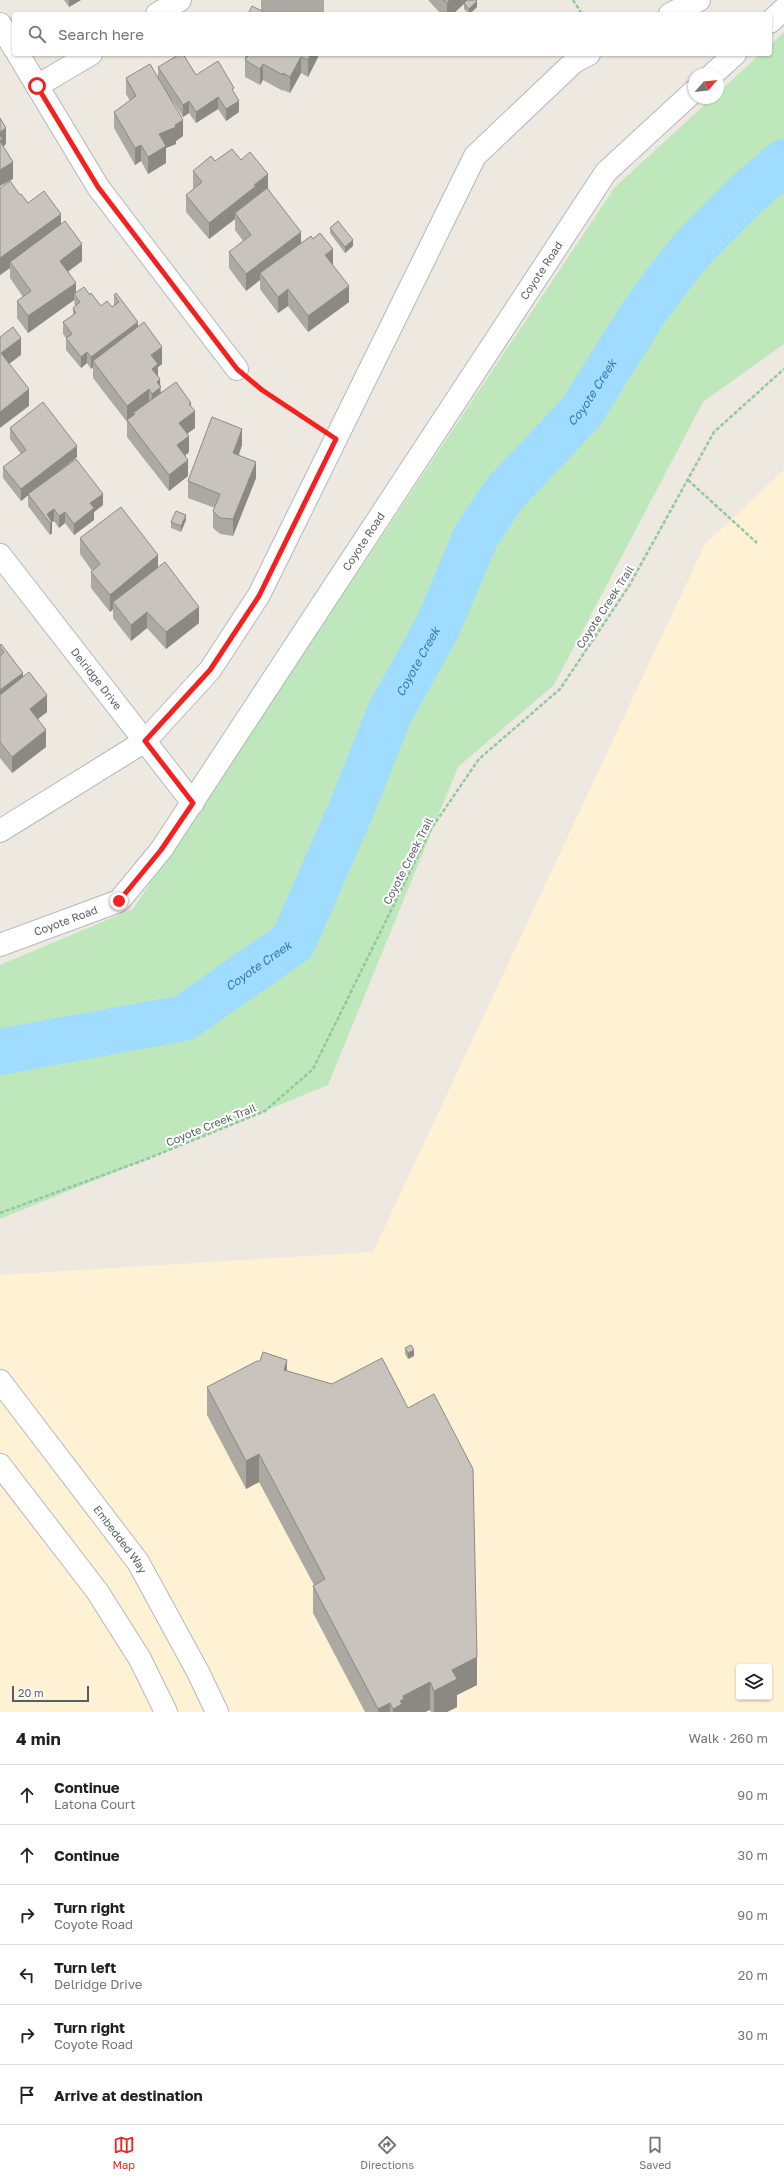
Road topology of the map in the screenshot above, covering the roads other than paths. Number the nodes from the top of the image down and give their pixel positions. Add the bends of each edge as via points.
1 (180, 0) edge
2 (699, 0) edge
3 (784, 9) edge
4 (160, 12) edge
5 (674, 12) edge
6 (772, 20) edge
7 (0, 24) edge
8 (12, 45) edge
9 (19, 56) edge
10 (88, 56) edge
11 (585, 56) edge
12 (733, 56) edge
13 (720, 68) edge
14 (37, 86) junction
15 (688, 97) edge
16 (237, 369) road end
17 (0, 555) edge
18 (145, 741) junction
19 (193, 803) junction
20 (0, 831) edge
21 (0, 945) edge
22 (0, 1381) edge
23 (0, 1465) edge
24 (166, 1712) edge
25 (217, 1712) edge

1 - 4 street
2 - 5 street
3 - 6 street
7 - 8 street
9 - 14 street
10 - 14 street
11 - 18 street via 574,62 475,156 259,596 210,670
12 - 13 street
14 - 16 street via 98,187
15 - 19 street, Coyote Road via 606,172
17 - 18 street, Delridge Drive
18 - 19 street, Delridge Drive
18 - 20 street
19 - 21 street, Coyote Road via 161,850 119,901
22 - 25 street, Embedded Way via 138,1562
23 - 24 street via 97,1591 140,1659

